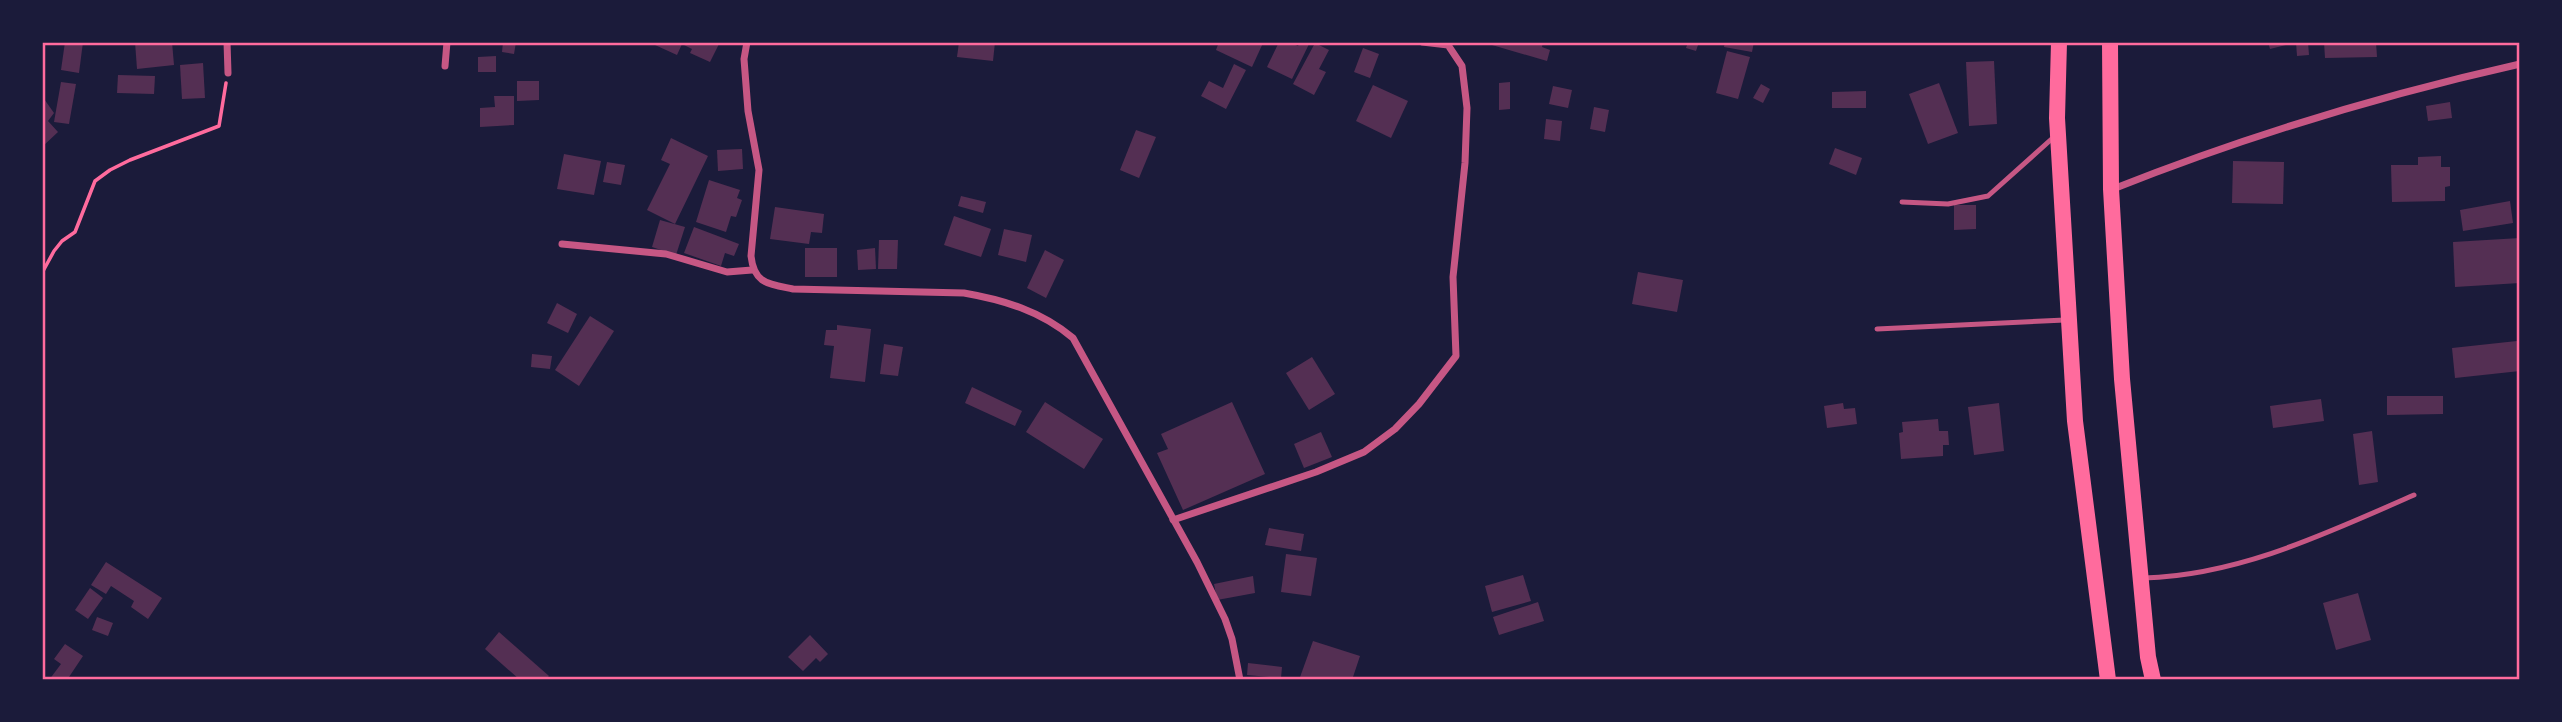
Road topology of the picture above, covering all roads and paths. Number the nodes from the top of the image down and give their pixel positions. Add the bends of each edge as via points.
1 (227, 42) edge
2 (447, 42) edge
3 (747, 42) edge
4 (1422, 42) edge
5 (2059, 42) edge
6 (2110, 42) edge
7 (2520, 64) edge
8 (445, 66) dead end
9 (228, 73) joint
10 (2058, 134) junction
11 (2111, 189) junction
12 (1902, 202) dead end
13 (562, 244) dead end
14 (752, 270) junction
15 (42, 273) edge
16 (2068, 320) junction
17 (1877, 328) dead end
18 (2414, 495) dead end
19 (1173, 520) junction
20 (2140, 578) junction
21 (1240, 680) edge
22 (2108, 680) edge
23 (2153, 680) edge

1 - 9 street
2 - 8 street
3 - 14 street via 748,111 759,170
4 - 19 street via 1448,46 1462,66 1467,108 1453,277 1456,356 1419,404 1364,453
5 - 10 highway
6 - 11 highway
7 - 11 street via 2301,123
9 - 15 path via 219,126 130,160 95,181 75,233 62,241
10 - 12 lane via 1988,196 1948,204
10 - 16 highway
11 - 20 highway
13 - 14 street via 666,254 727,272
14 - 19 street via 771,285 793,289 985,296 1048,319 1073,338
16 - 17 lane
16 - 22 highway via 2075,421
18 - 20 lane via 2299,545 2211,570
19 - 21 street via 1225,620
20 - 23 highway

